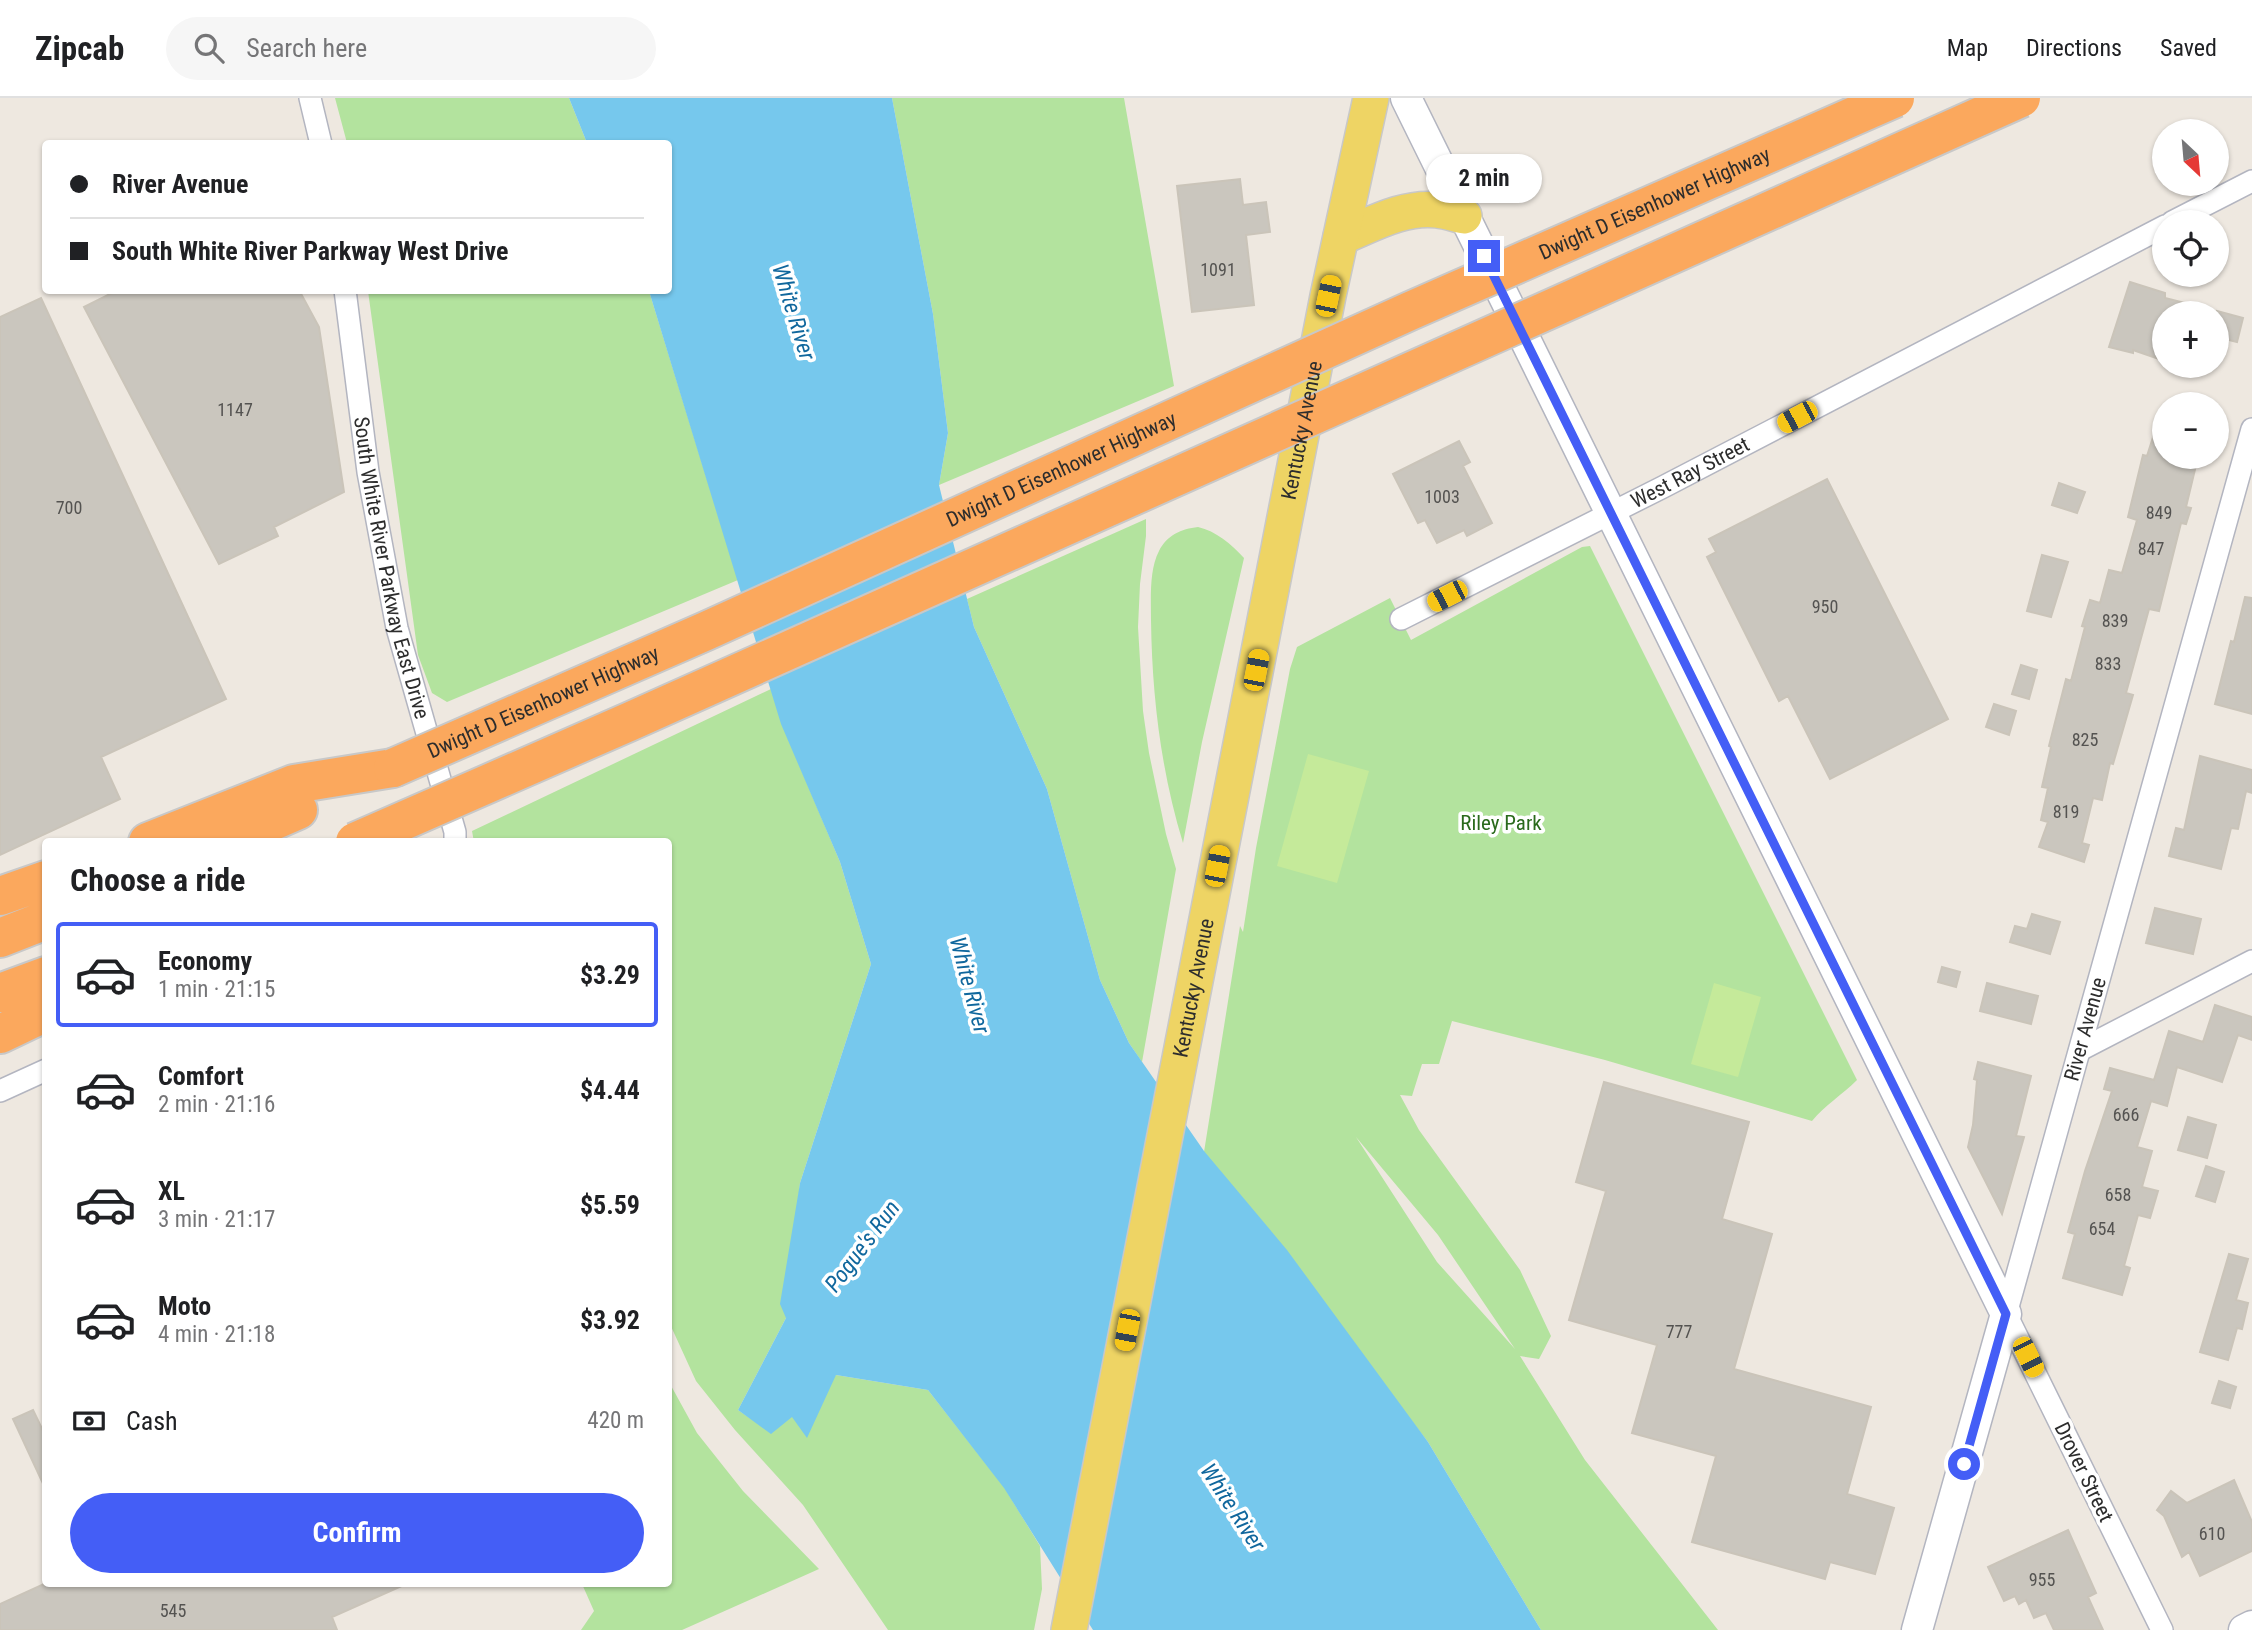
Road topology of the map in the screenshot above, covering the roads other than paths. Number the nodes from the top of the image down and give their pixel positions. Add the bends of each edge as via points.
1 (310, 98) edge
2 (1371, 98) edge
3 (1406, 98) edge
4 (1895, 98) edge
5 (2021, 98) edge
6 (320, 140) edge
7 (2252, 181) edge
8 (2195, 210) edge
9 (1464, 216) junction
10 (2152, 233) edge
11 (1341, 237) junction
12 (346, 294) edge
13 (2252, 429) edge
14 (1611, 513) junction
15 (1401, 619) dead end
16 (631, 721) junction
17 (393, 768) junction
18 (158, 838) edge
19 (234, 838) edge
20 (364, 838) edge
21 (405, 838) edge
22 (455, 838) edge
23 (42, 881) edge
24 (0, 896) edge
25 (42, 921) edge
26 (0, 937) edge
27 (2252, 961) edge
28 (42, 977) edge
29 (0, 993) edge
30 (42, 1014) edge
31 (0, 1034) edge
32 (2080, 1050) junction
33 (42, 1072) edge
34 (0, 1091) edge
35 (2006, 1314) junction
36 (2252, 1626) edge
37 (1069, 1630) edge
38 (1917, 1630) edge
39 (2162, 1630) edge
40 (2244, 1630) edge

1 - 6 street
2 - 11 main road, Kentucky Avenue
3 - 9 street
4 - 17 highway, Dwight D Eisenhower Highway, bridge
5 - 16 highway, bridge
7 - 8 street
9 - 11 main road via 1436,210 1405,212
9 - 14 street
10 - 14 street, West Ray Street
11 - 37 main road, Kentucky Avenue
12 - 22 street, South White River Parkway East Drive via 368,472 397,628
13 - 32 street, River Avenue
14 - 15 street, West Ray Street
14 - 35 street
16 - 20 highway, bridge
16 - 21 highway, bridge
17 - 18 highway via 294,785
17 - 19 highway, Dwight D Eisenhower Highway
23 - 24 highway
25 - 26 highway
27 - 32 street
28 - 29 highway
30 - 31 highway
32 - 35 street, River Avenue
33 - 34 street
35 - 38 street, River Avenue
35 - 39 street, Drover Street
36 - 40 street

